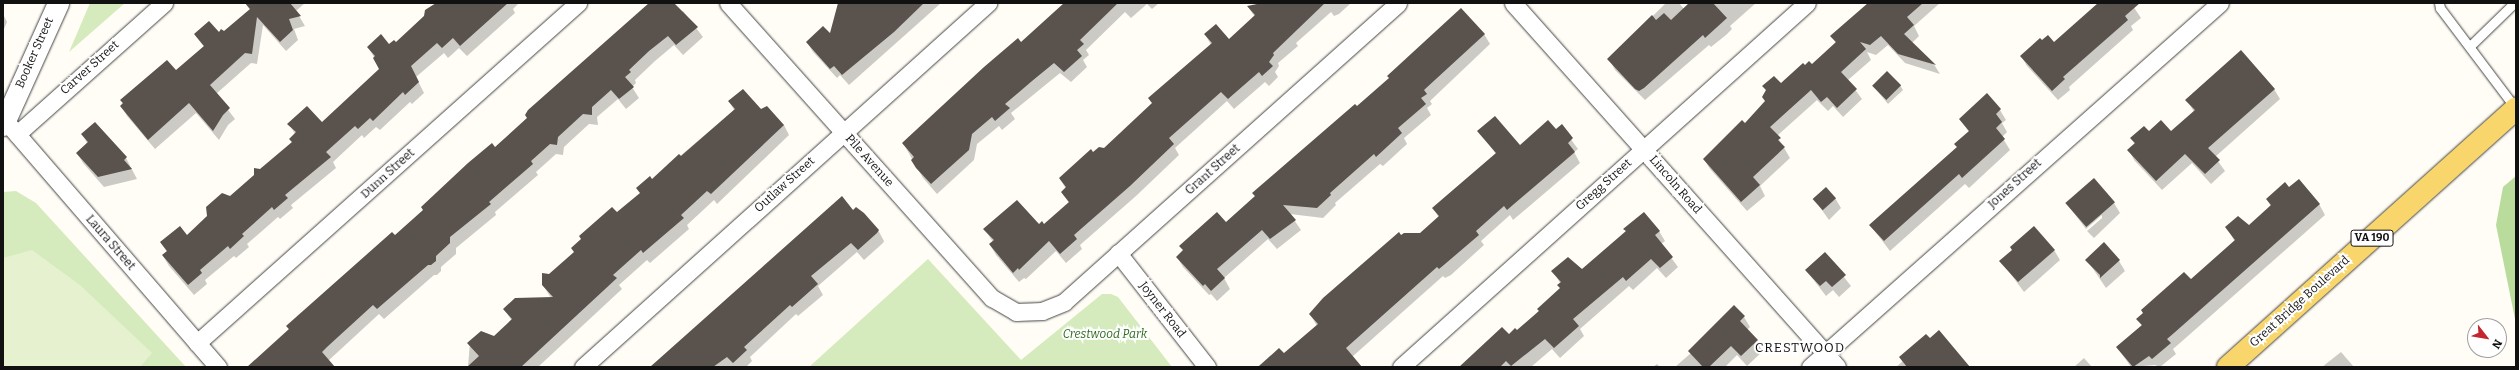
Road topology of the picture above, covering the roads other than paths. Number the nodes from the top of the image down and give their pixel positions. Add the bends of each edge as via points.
1 (58, 3) edge
2 (164, 3) edge
3 (578, 3) edge
4 (728, 3) edge
5 (988, 3) edge
6 (1398, 3) edge
7 (1513, 3) edge
8 (1807, 3) edge
9 (2220, 3) edge
10 (2439, 3) edge
11 (2514, 3) edge
12 (2470, 46) junction
13 (2516, 109) edge
14 (7, 124) edge
15 (844, 132) junction
16 (1644, 149) junction
17 (1118, 253) junction
18 (1016, 312) joint
19 (196, 343) junction
20 (1825, 354) junction
21 (218, 367) edge
22 (583, 367) edge
23 (1207, 367) edge
24 (1401, 367) edge
25 (1810, 367) edge
26 (1837, 367) edge
27 (2228, 367) edge

1 - 14 street, Booker Street
2 - 14 street, Carver Street
3 - 19 street, Dunn Street
4 - 15 street, Pile Avenue
5 - 15 street, Outlaw Street
6 - 17 street, Grant Street
7 - 16 street, Lincoln Road
8 - 16 street, Gregg Street
9 - 20 street, Jones Street
10 - 12 lane via 2440,8
11 - 12 lane
12 - 13 lane
13 - 27 main road, Great Bridge Boulevard / VA 190
14 - 19 street, Laura Street
15 - 18 street, Pile Avenue via 992,298
15 - 22 street, Outlaw Street
16 - 20 street, Lincoln Road
16 - 24 street, Gregg Street
17 - 18 street, Grant Street via 1064,302 1042,311
17 - 23 street, Joyner Road
19 - 21 street, Laura Street
20 - 25 street, Jones Street
20 - 26 street, Lincoln Road

